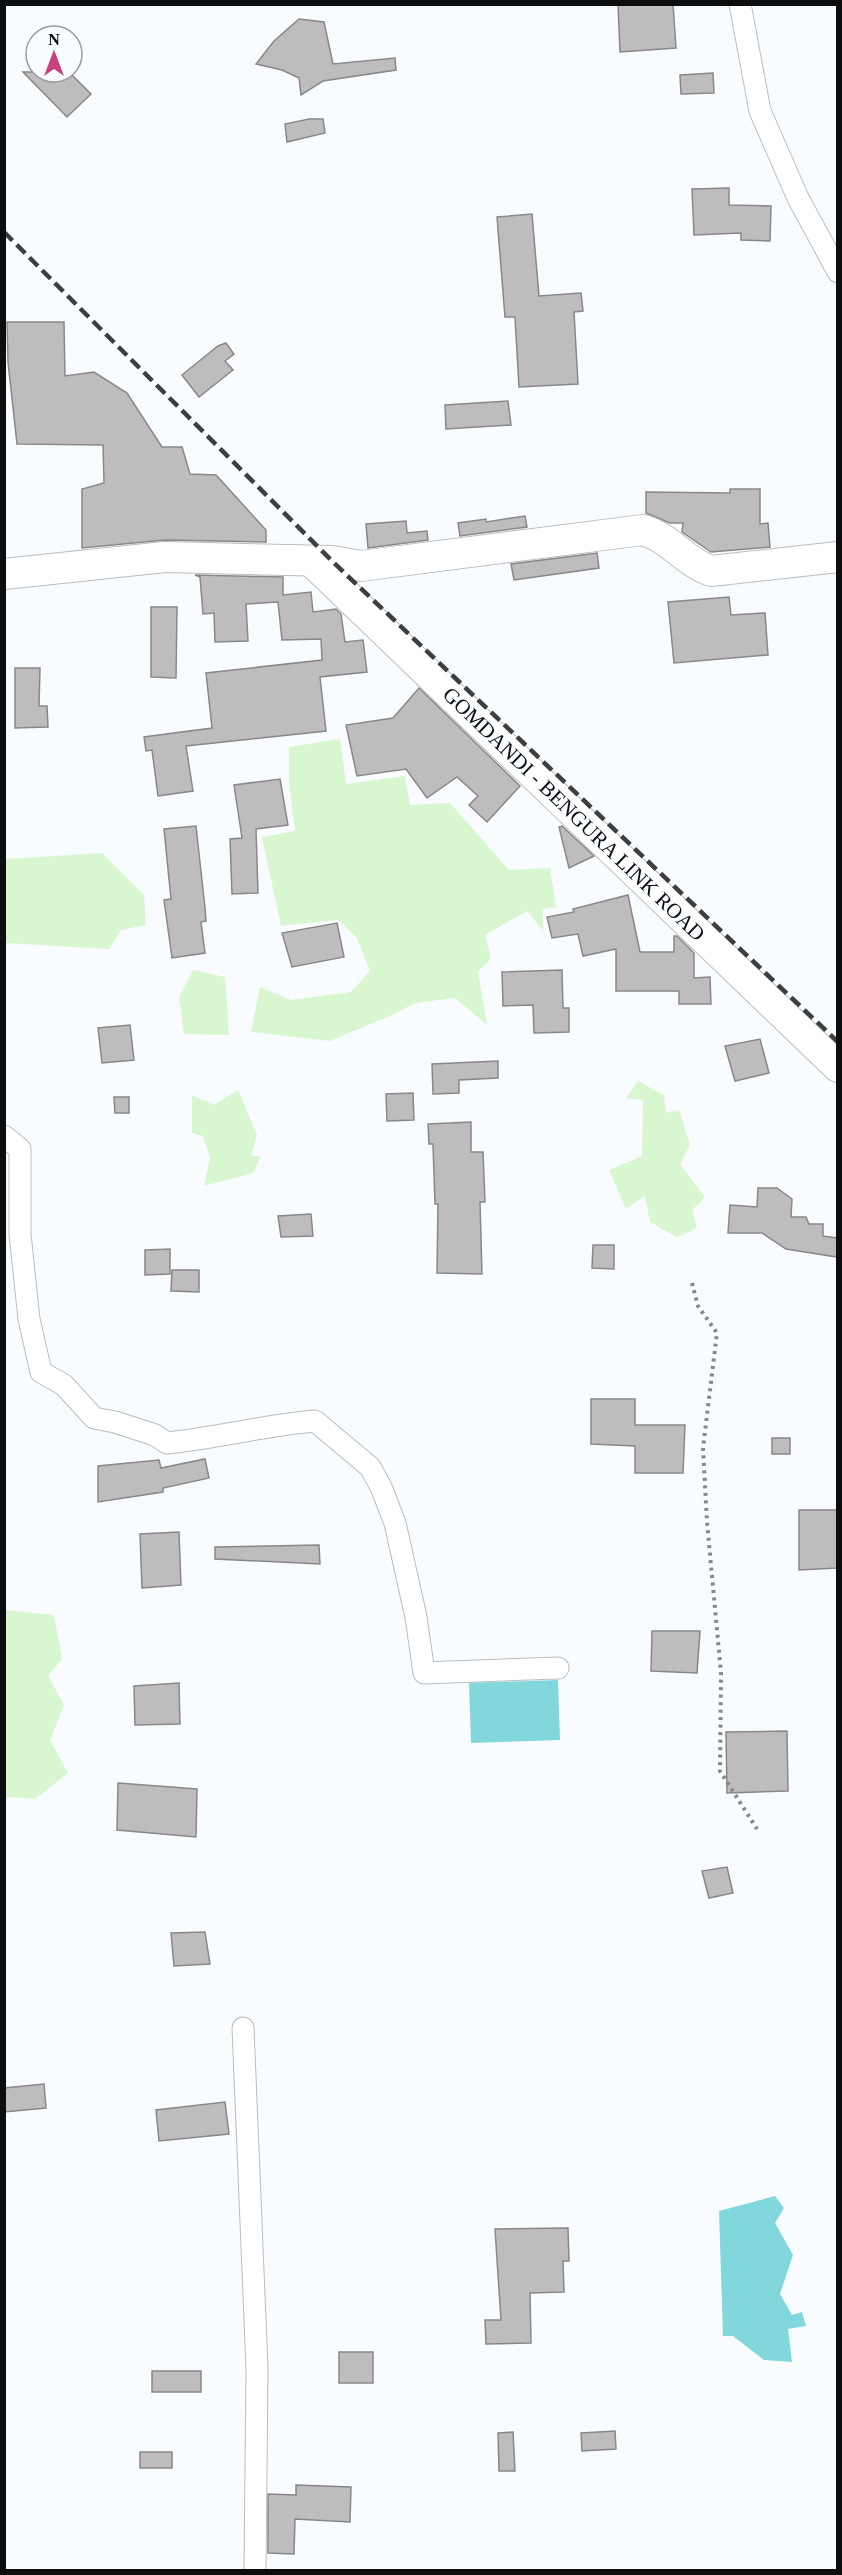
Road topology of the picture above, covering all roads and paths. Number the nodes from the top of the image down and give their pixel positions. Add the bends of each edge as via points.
1 (740, 4) edge
2 (837, 272) edge
3 (837, 557) edge
4 (311, 561) junction
5 (4, 574) edge
6 (837, 1067) edge
7 (4, 1136) edge
8 (692, 1283) dead end
9 (558, 1668) dead end
10 (757, 1829) dead end
11 (243, 2028) dead end
12 (255, 2571) edge

1 - 2 street via 760,111 798,198
3 - 4 main road via 711,571 643,530 361,566
4 - 5 main road via 165,557
4 - 6 main road, GOMDANDI - BENGURA LINK ROAD
7 - 9 street via 20,1149 20,1234 29,1319 41,1372 64,1385 94,1418 155,1435 167,1443 315,1422 370,1467 381,1487 395,1523 424,1673
8 - 10 path via 698,1306 717,1333 704,1448 721,1674 720,1772
11 - 12 street via 257,2368

